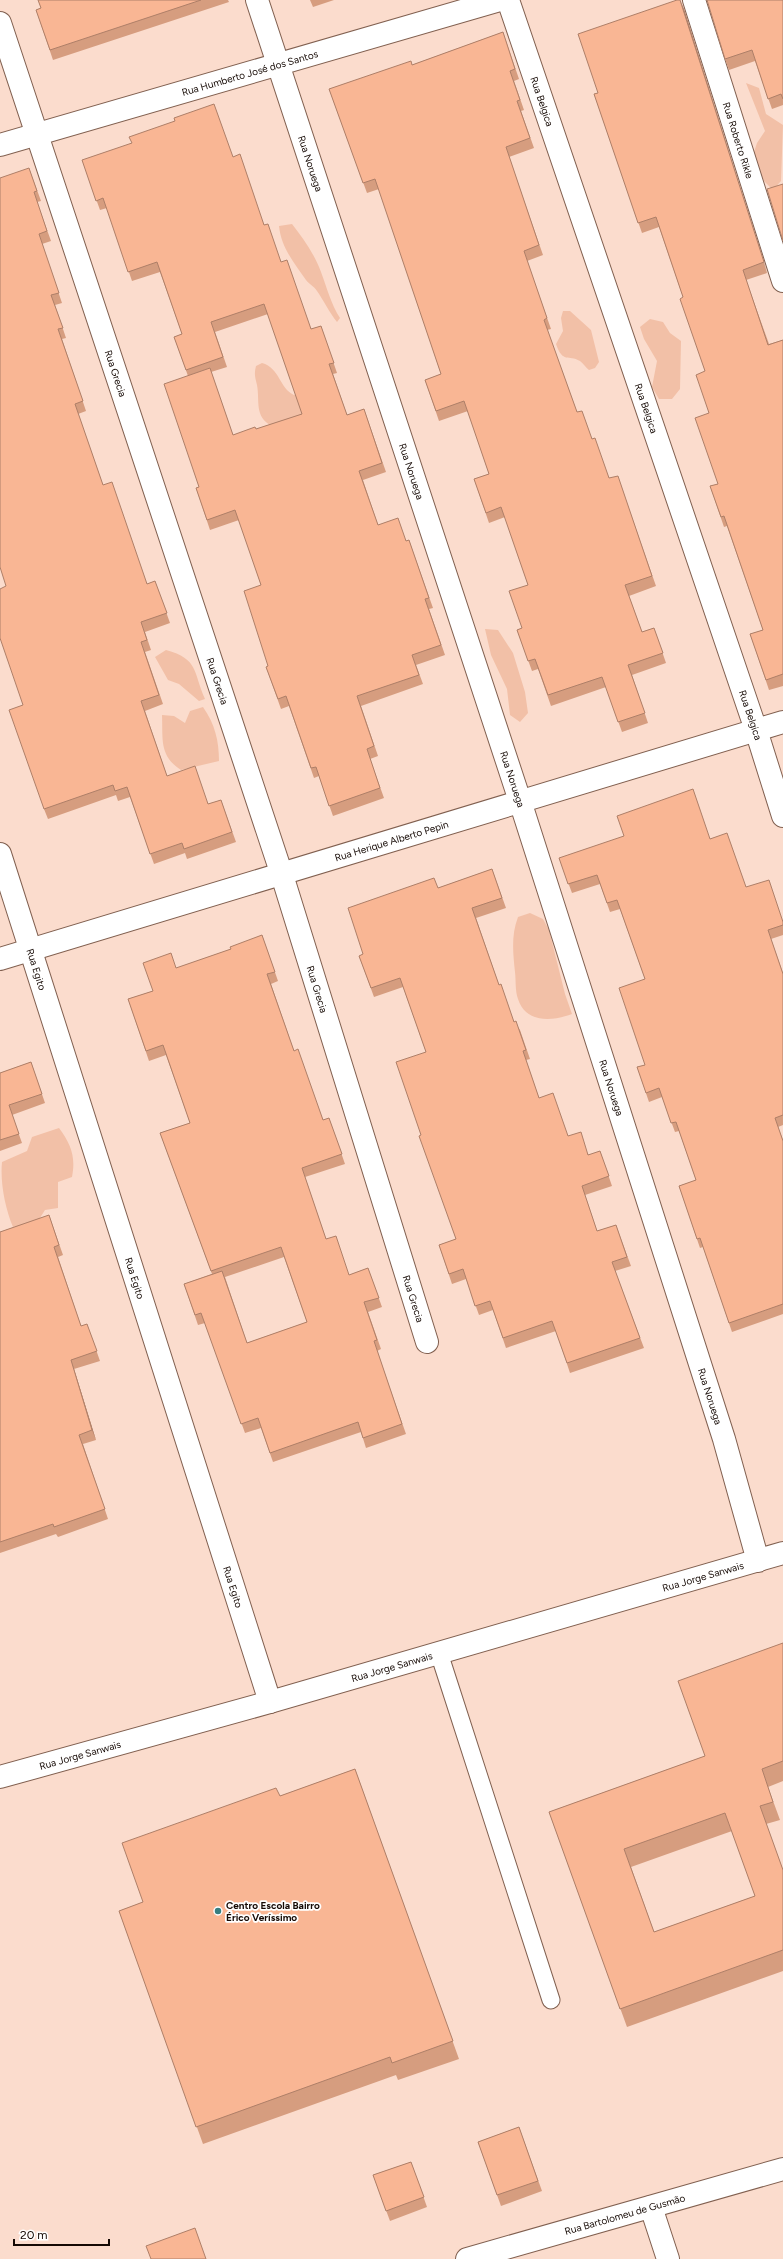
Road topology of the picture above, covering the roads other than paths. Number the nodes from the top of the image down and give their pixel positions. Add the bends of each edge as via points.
1 (257, 0) edge
2 (500, 0) edge
3 (508, 0) edge
4 (694, 0) edge
5 (0, 23) edge
6 (278, 64) junction
7 (36, 135) junction
8 (0, 145) edge
9 (783, 281) edge
10 (783, 722) edge
11 (756, 730) junction
12 (520, 801) junction
13 (783, 816) edge
14 (0, 854) edge
15 (282, 875) junction
16 (31, 949) junction
17 (0, 959) edge
18 (427, 1342) dead end
19 (783, 1554) edge
20 (758, 1561) junction
21 (439, 1653) junction
22 (270, 1702) junction
23 (0, 1777) edge
24 (551, 2000) dead end
25 (783, 2168) edge
26 (651, 2207) junction
27 (466, 2259) edge
28 (668, 2259) edge

1 - 6 street, Rua Noruega
2 - 6 street, Rua Humberto José dos Santos
3 - 11 street, Rua Belgica
4 - 9 street, Rua Roberto Rikle
5 - 7 street, Rua Grecia
6 - 7 street, Rua Humberto José dos Santos
6 - 12 street, Rua Noruega
7 - 8 street, Rua Humberto José dos Santos
7 - 15 street, Rua Grecia
10 - 11 street, Rua Herique Alberto Pepin
11 - 12 street, Rua Herique Alberto Pepin
11 - 13 street, Rua Belgica
12 - 15 street, Rua Herique Alberto Pepin
12 - 20 street, Rua Noruega via 724,1439
14 - 16 street, Rua Egito
15 - 16 street, Rua Herique Alberto Pepin
15 - 18 street, Rua Grecia
16 - 17 street, Rua Herique Alberto Pepin
16 - 22 street, Rua Egito
19 - 20 street, Rua Jorge Sanwais
20 - 21 street, Rua Jorge Sanwais
21 - 22 street, Rua Jorge Sanwais
21 - 24 lane
22 - 23 street, Rua Jorge Sanwais
25 - 26 street, Rua Bartolomeu de Gusmão
26 - 27 street, Rua Bartolomeu de Gusmão
26 - 28 street

